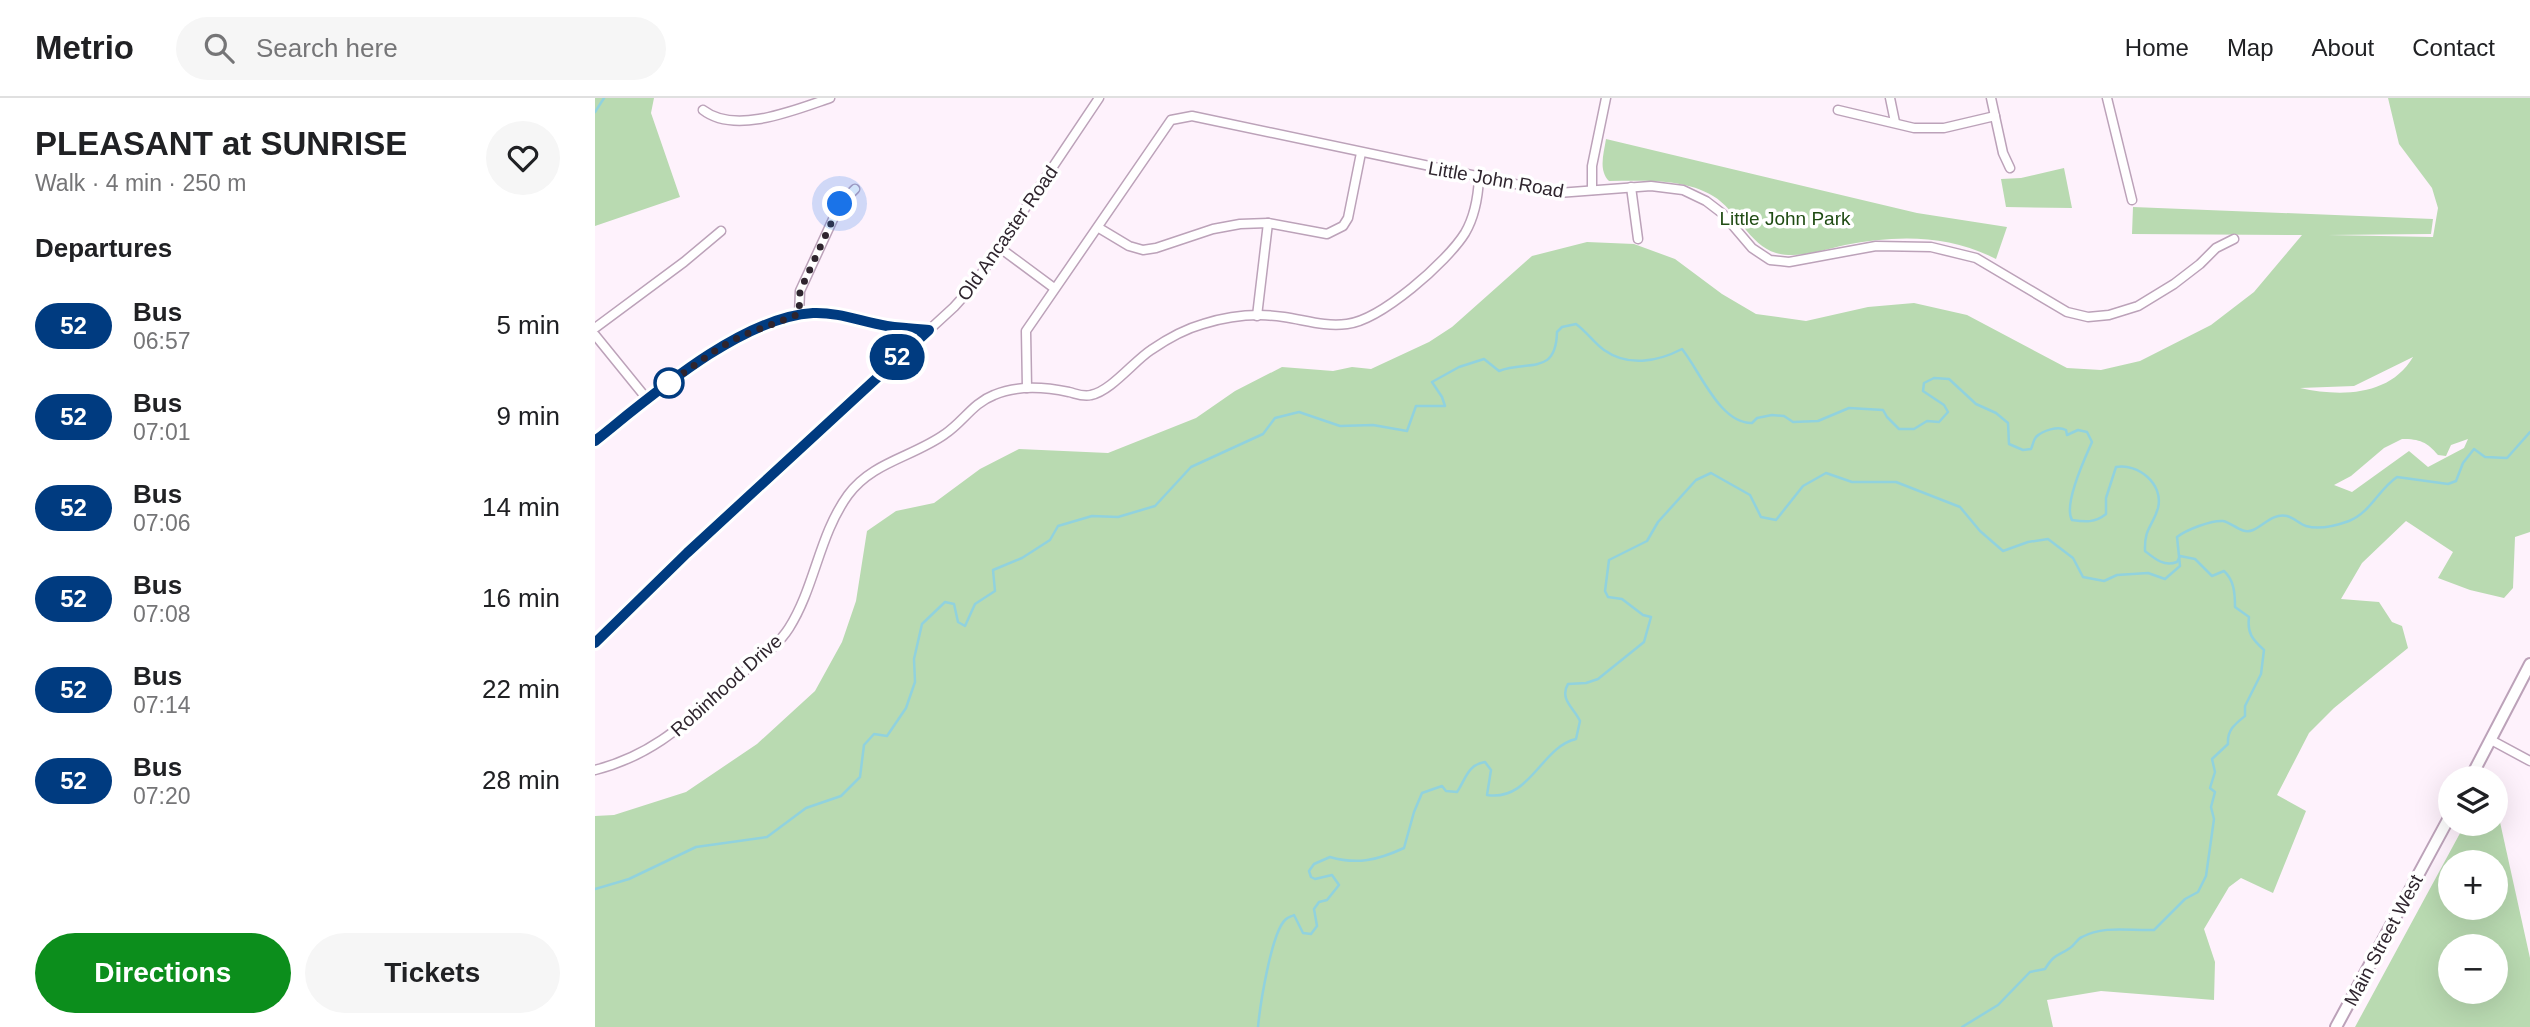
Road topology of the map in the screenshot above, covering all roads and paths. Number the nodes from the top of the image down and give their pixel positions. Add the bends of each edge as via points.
1 (830, 98) edge
2 (1099, 98) edge
3 (1606, 98) edge
4 (1890, 98) edge
5 (1991, 98) edge
6 (2107, 98) edge
7 (703, 110) dead end
8 (1838, 110) dead end
9 (1996, 116) junction
10 (1895, 122) junction
11 (1361, 153) junction
12 (2010, 168) dead end
13 (1479, 178) junction
14 (1631, 187) junction
15 (855, 189) dead end
16 (1592, 190) junction
17 (2133, 200) dead end
18 (1268, 223) junction
19 (1099, 228) junction
20 (721, 231) dead end
21 (1638, 239) dead end
22 (2209, 239) dead end
23 (2234, 239) dead end
24 (1000, 248) junction
25 (2216, 248) junction
26 (1054, 288) junction
27 (799, 314) junction
28 (1257, 316) junction
29 (886, 326) junction
30 (595, 328) edge
31 (929, 330) junction
32 (595, 335) edge
33 (907, 348) junction
34 (1027, 388) junction
35 (647, 399) junction
36 (595, 441) edge
37 (595, 643) edge
38 (2530, 664) edge
39 (2491, 740) junction
40 (2530, 761) edge
41 (2477, 766) edge
42 (595, 770) edge
43 (2439, 836) edge
44 (2336, 1027) edge

1 - 7 street via 748,120 715,119
2 - 24 street, Old Ancaster Road
3 - 16 street via 1592,166
4 - 10 street
5 - 9 street
6 - 17 street
8 - 10 street
9 - 10 street via 1944,128 1914,128
9 - 12 street
11 - 13 street, Little John Road
11 - 18 street via 1343,226 1327,234
11 - 19 street, Little John Road via 1182,116 1171,120
13 - 16 street, Little John Road via 1558,193
13 - 28 street, Robinhood Drive via 1474,215 1459,242 1392,303 1349,324
14 - 16 street, Little John Road
14 - 21 street
14 - 25 street, Little John Road via 1669,187 1697,196 1723,214 1752,248 1770,260 1789,262 1876,246 1931,247 1976,258 2067,313 2088,317 2138,306 2183,278
15 - 27 street via 840,204 800,291
18 - 19 street via 1213,229 1143,250
18 - 28 street
19 - 26 street, Little John Road
20 - 30 street
22 - 25 street
23 - 25 street, Little John Road
24 - 26 street
24 - 31 street, Old Ancaster Road via 973,286
26 - 34 street, Little John Road via 1026,331
27 - 29 street via 830,313
27 - 35 street via 719,348
28 - 34 street, Robinhood Drive via 1215,321 1176,335 1096,394
29 - 31 street
29 - 33 street
31 - 33 street, Old Ancaster Road
32 - 35 street
33 - 37 street, Old Ancaster Road
34 - 42 street, Robinhood Drive via 995,394 976,404 946,434 866,475 838,509 800,608 779,641 659,744 627,761
35 - 36 street
38 - 39 main road
39 - 40 street
39 - 41 main road
43 - 44 main road, Main Street West

